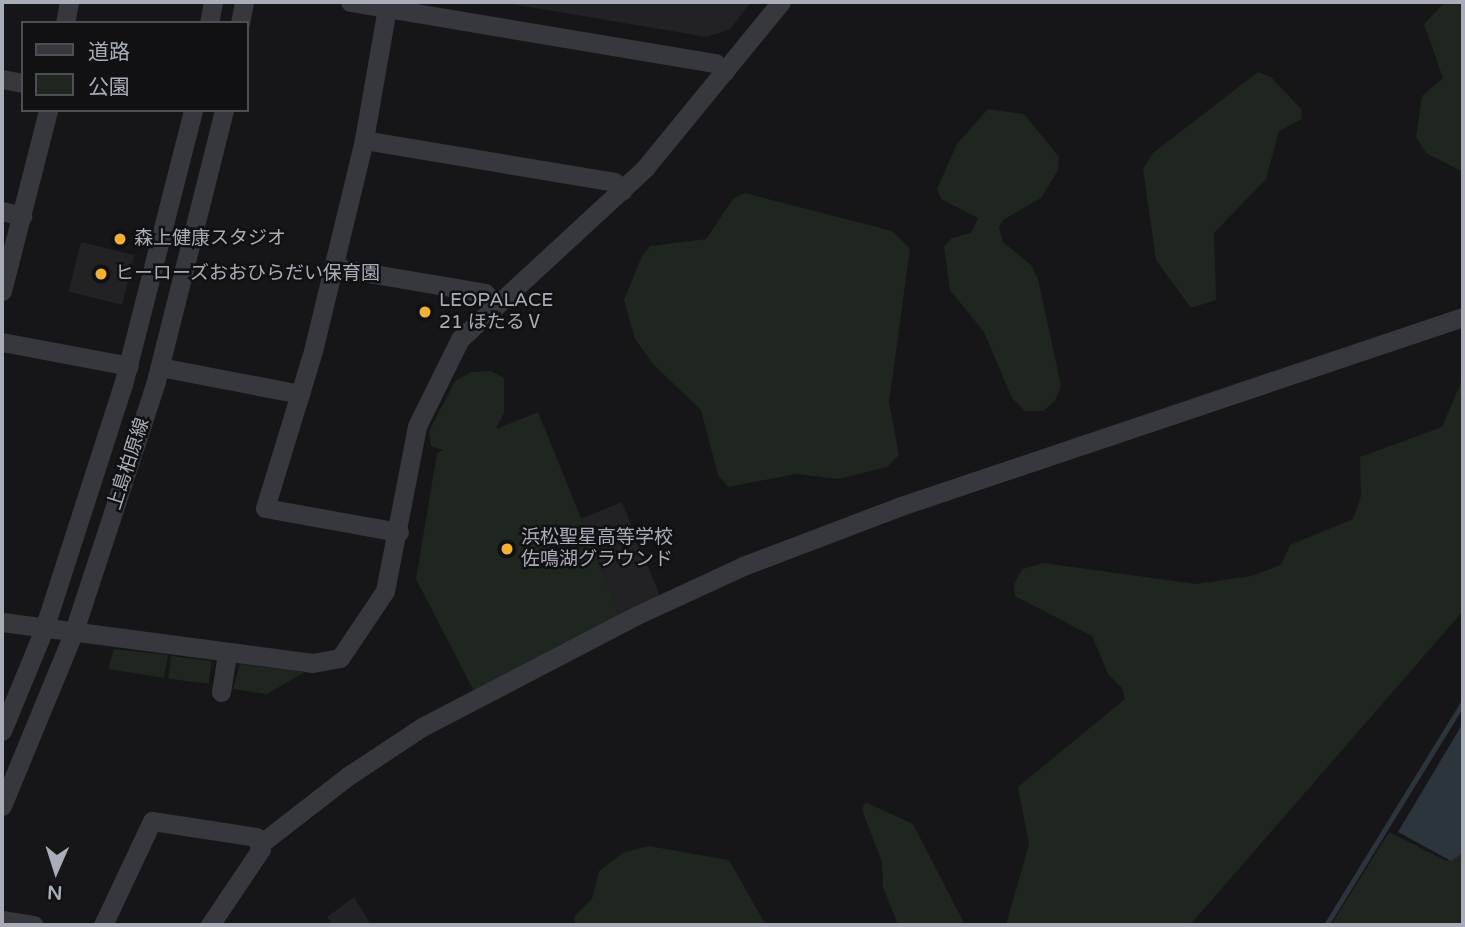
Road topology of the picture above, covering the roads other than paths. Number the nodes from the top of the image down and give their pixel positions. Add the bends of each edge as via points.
1 (69, 2) edge
2 (213, 2) edge
3 (244, 2) edge
4 (350, 2) edge
5 (781, 2) edge
6 (388, 5) edge
7 (65, 21) edge
8 (209, 21) edge
9 (240, 21) edge
10 (726, 71) junction
11 (2, 79) edge
12 (21, 83) edge
13 (48, 112) edge
14 (192, 112) edge
15 (224, 112) edge
16 (364, 141) junction
17 (622, 191) junction
18 (2, 211) edge
19 (22, 216) junction
20 (334, 267) junction
21 (2, 291) edge
22 (495, 304) junction
23 (1463, 317) edge
24 (2, 342) edge
25 (129, 366) junction
26 (160, 367) junction
27 (300, 394) junction
28 (399, 532) junction
29 (2, 622) edge
30 (44, 629) junction
31 (72, 634) junction
32 (227, 653) junction
33 (221, 692) dead end
34 (2, 731) edge
35 (2, 806) edge
36 (259, 845) junction
37 (2, 920) edge
38 (34, 925) edge
39 (103, 925) edge
40 (210, 925) edge

1 - 7 street
2 - 8 street
3 - 9 street
4 - 6 street
5 - 10 street
6 - 10 street via 715,63
6 - 16 street
10 - 17 street via 661,152
11 - 12 street
13 - 19 street
14 - 25 street, 上島柏原線
15 - 26 street, 上島柏原線
16 - 17 street via 614,183
16 - 20 street
17 - 22 street
18 - 19 street
19 - 21 street
20 - 22 street via 485,293
20 - 27 street
22 - 28 street via 460,339 424,406
23 - 36 street via 898,507 743,566 635,616 422,727 348,776
24 - 25 street
25 - 30 street, 上島柏原線
26 - 27 street
26 - 31 street, 上島柏原線
27 - 28 street via 265,508
28 - 32 street via 391,574 378,607 340,658 322,664
29 - 30 street
30 - 31 street
30 - 34 street, 上島柏原線
31 - 32 street
31 - 35 street, 上島柏原線
32 - 33 street
36 - 39 street via 256,837 152,821
36 - 40 street via 261,849
37 - 38 street

